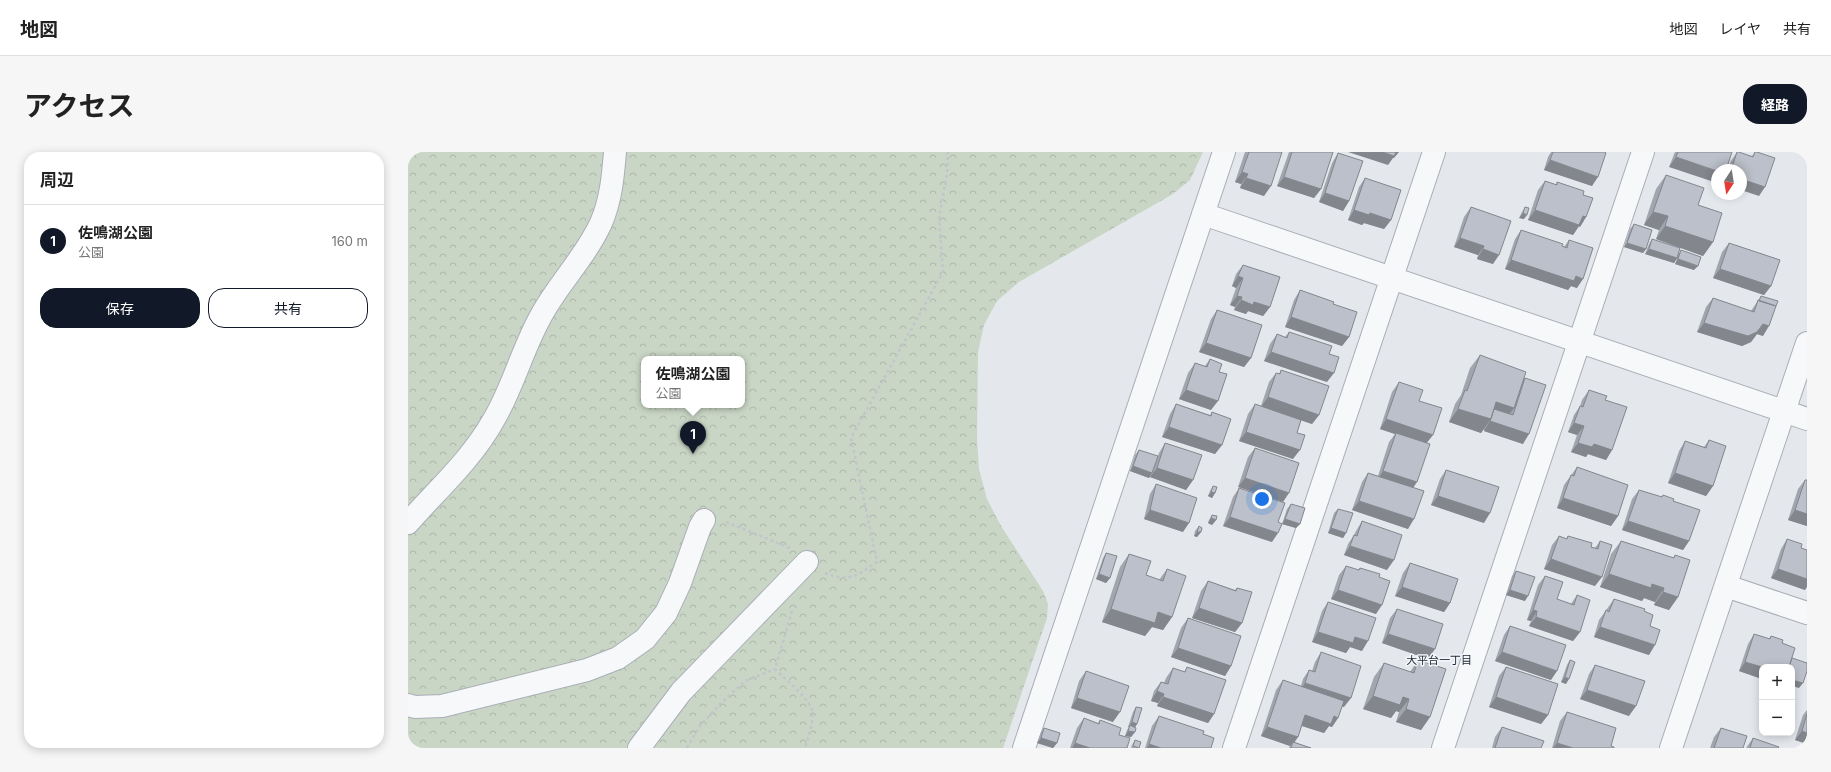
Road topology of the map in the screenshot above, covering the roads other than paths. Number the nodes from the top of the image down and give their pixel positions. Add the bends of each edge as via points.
1 (615, 152) edge
2 (1224, 152) edge
3 (1434, 152) edge
4 (1643, 152) edge
5 (1203, 214) junction
6 (1392, 278) junction
7 (1579, 341) junction
8 (1807, 343) edge
9 (1784, 411) junction
10 (1807, 418) edge
11 (704, 520) road end
12 (408, 523) edge
13 (807, 562) road end
14 (1726, 586) junction
15 (1807, 613) edge
16 (408, 705) edge
17 (639, 748) edge
18 (1024, 748) edge
19 (1234, 748) edge
20 (1443, 748) edge
21 (1671, 748) edge

1 - 12 street via 612,188 601,223 533,330 494,420 477,447
2 - 5 street
3 - 6 street
4 - 7 street
5 - 6 street
5 - 18 street
6 - 7 street
6 - 19 street
7 - 9 street
7 - 20 street
8 - 9 street
9 - 10 street
9 - 14 street
11 - 16 street via 666,613 645,639 618,658 587,670 442,706
13 - 17 street via 681,692
14 - 15 street
14 - 21 street

